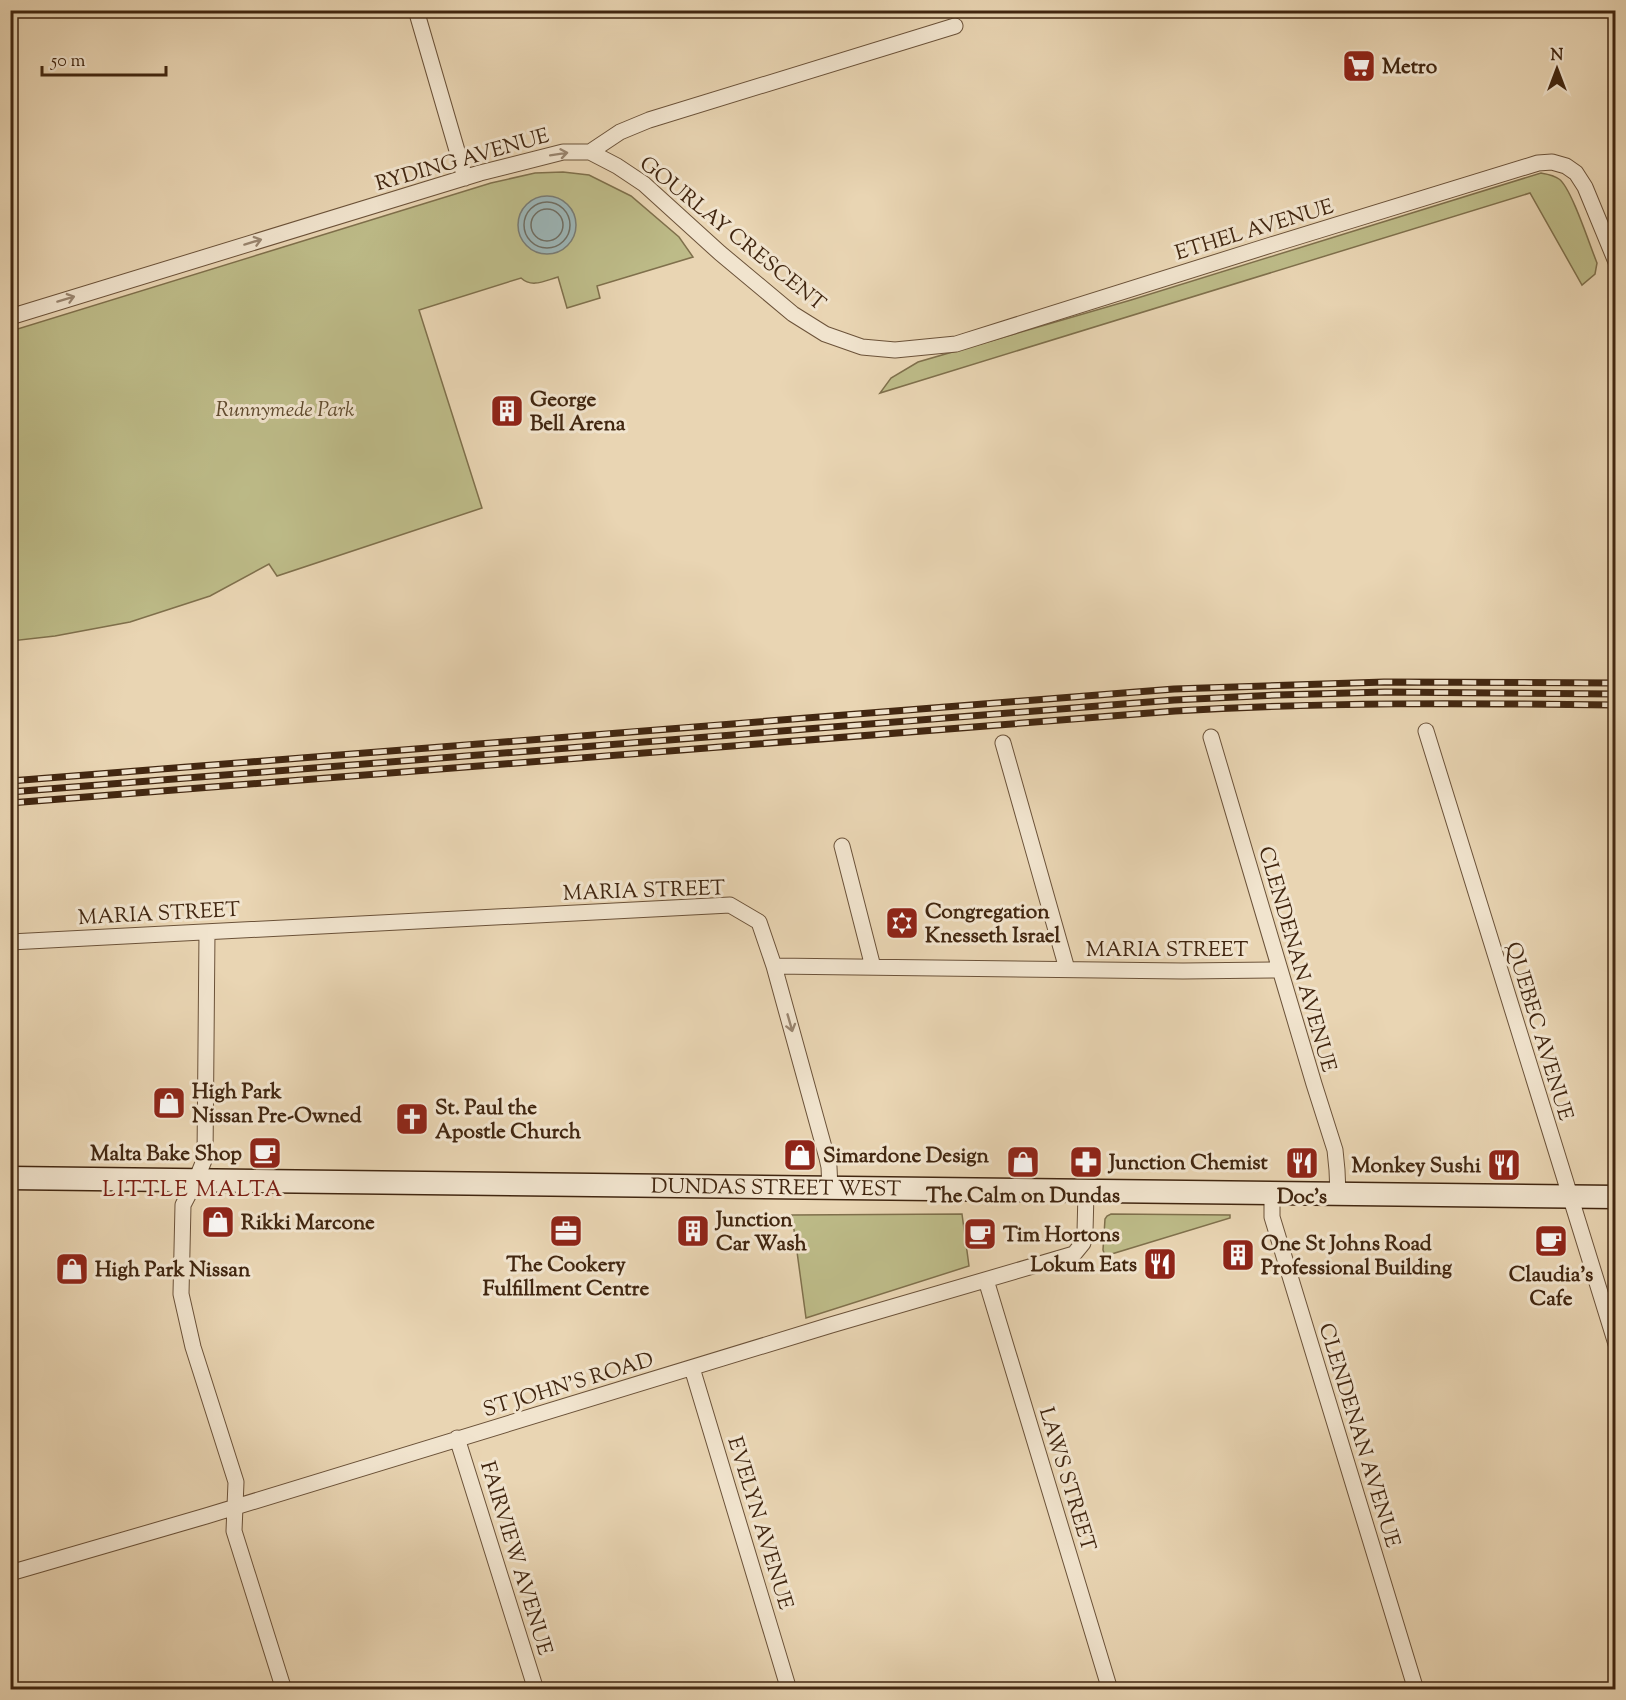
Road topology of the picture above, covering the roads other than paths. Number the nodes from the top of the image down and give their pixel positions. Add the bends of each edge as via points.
1 (416, 10) edge
2 (955, 26) dead end
3 (590, 153) junction
4 (465, 177) junction
5 (1616, 262) edge
6 (10, 316) edge
7 (956, 344) joint
8 (1426, 731) dead end
9 (1211, 737) dead end
10 (1003, 743) dead end
11 (842, 846) dead end
12 (207, 932) junction
13 (10, 942) edge
14 (774, 966) junction
15 (873, 967) junction
16 (1067, 969) junction
17 (1280, 970) junction
18 (10, 1178) edge
19 (196, 1180) junction
20 (830, 1189) junction
21 (1086, 1192) junction
22 (1272, 1192) junction
23 (1338, 1194) junction
24 (1569, 1197) junction
25 (1616, 1197) edge
26 (986, 1280) junction
27 (1616, 1344) edge
28 (692, 1368) junction
29 (457, 1438) junction
30 (236, 1506) junction
31 (10, 1573) edge
32 (284, 1689) edge
33 (536, 1689) edge
34 (789, 1689) edge
35 (1110, 1689) edge
36 (1416, 1689) edge

1 - 4 street
2 - 3 street via 649,120 620,132
4 -> 3 street, RYDING AVENUE via 563,152
3 - 7 street, GOURLAY CRESCENT via 644,184 793,314 825,334 862,347 895,350
6 -> 4 street, RYDING AVENUE
5 - 7 street, ETHEL AVENUE via 1576,173 1552,162 1538,163
8 - 24 street, QUEBEC AVENUE
9 - 17 street, CLENDENAN AVENUE
10 - 16 street
11 - 15 street
12 - 13 street, MARIA STREET
12 - 14 street, MARIA STREET via 730,905 759,922
12 - 19 street via 205,1158
14 - 15 street, MARIA STREET
14 -> 20 street via 830,1167
15 - 16 street, MARIA STREET
16 - 17 street, MARIA STREET
17 - 23 street, CLENDENAN AVENUE via 1335,1150
18 - 19 main road, DUNDAS STREET WEST
19 - 20 main road, DUNDAS STREET WEST
19 - 30 street via 183,1205 181,1294 193,1347 236,1482
20 - 21 main road, DUNDAS STREET WEST
21 - 22 main road, DUNDAS STREET WEST
21 - 26 street, ST JOHN'S ROAD via 1083,1243 1074,1254
22 - 23 main road, DUNDAS STREET WEST
22 - 36 street, CLENDENAN AVENUE via 1272,1217
23 - 24 main road, DUNDAS STREET WEST
24 - 25 main road, DUNDAS STREET WEST
24 - 27 street, QUEBEC AVENUE
26 - 28 street, ST JOHN'S ROAD
26 - 35 street, LAWS STREET
28 - 29 street, ST JOHN'S ROAD
28 - 34 street, EVELYN AVENUE
29 - 30 street, ST JOHN'S ROAD
29 - 33 street, FAIRVIEW AVENUE
30 - 31 street, ST JOHN'S ROAD
30 - 32 street via 234,1531

